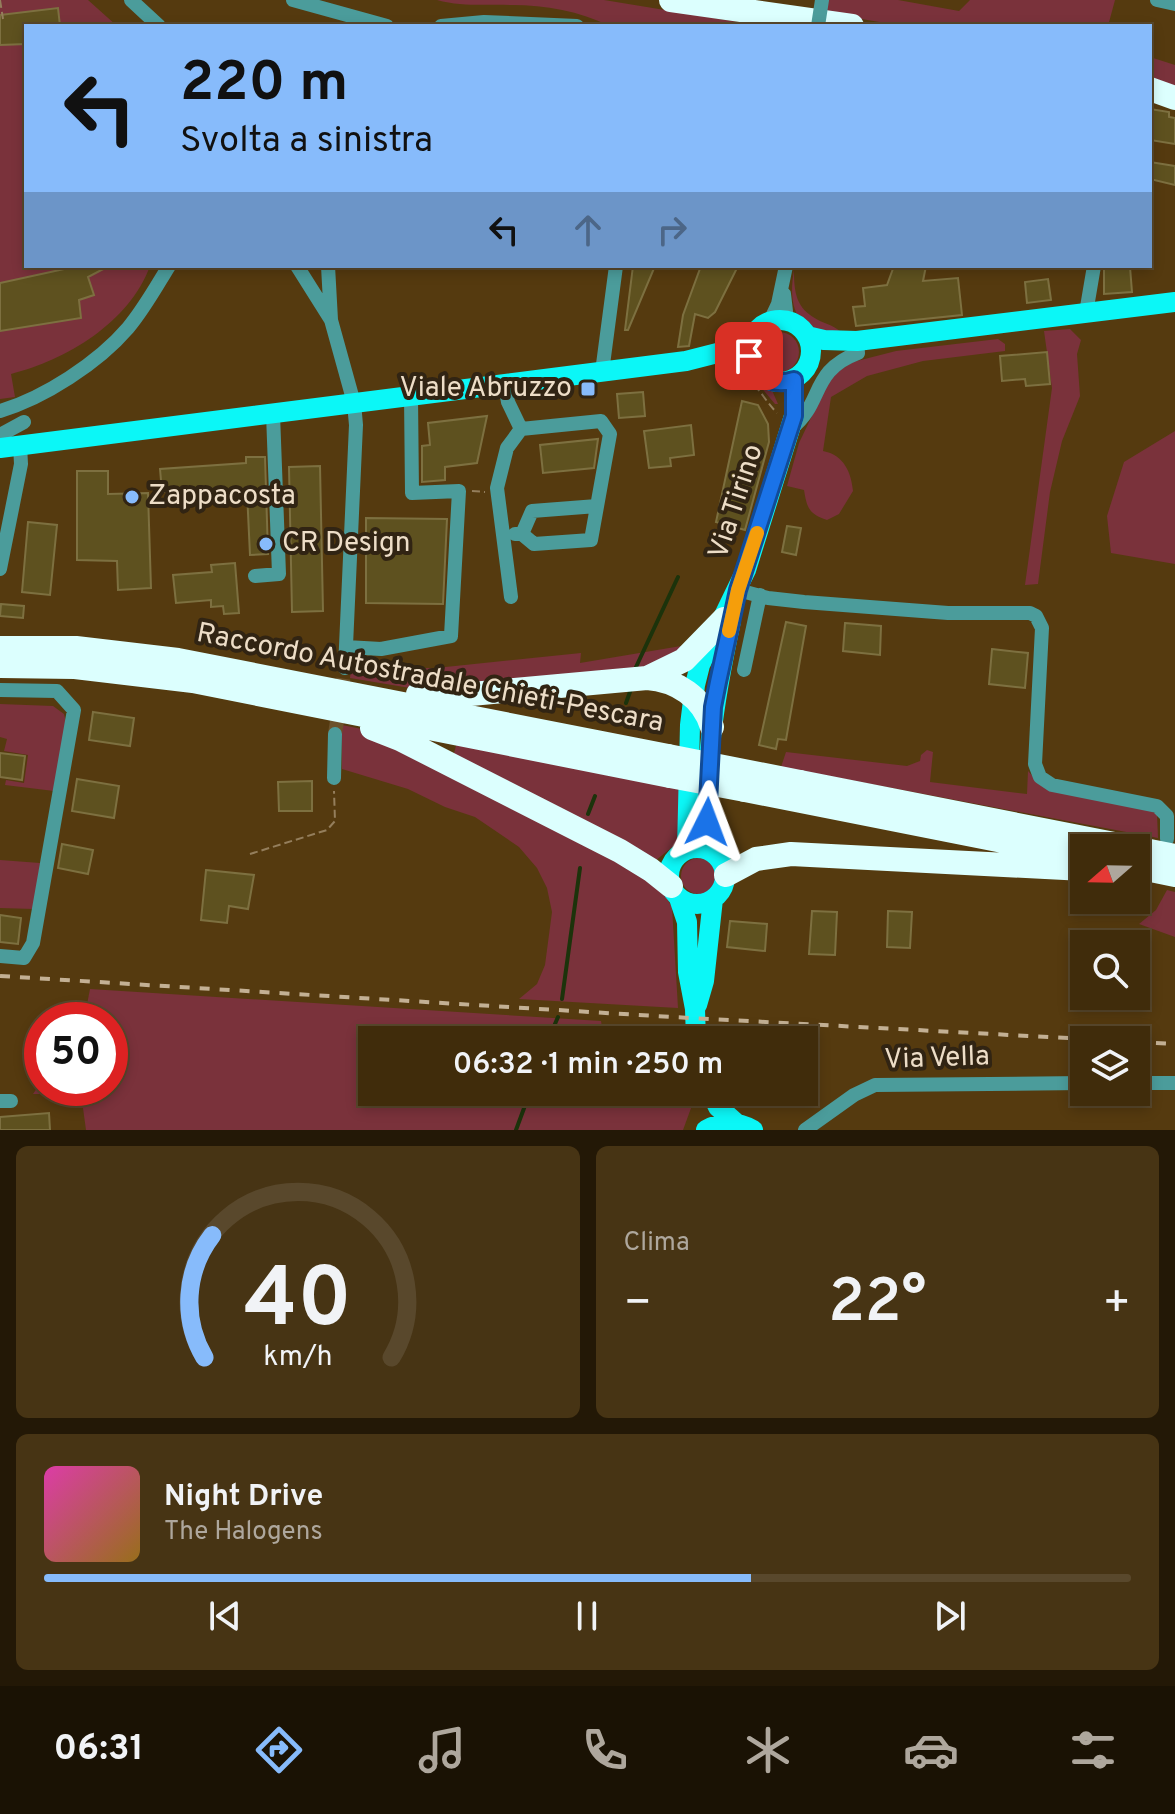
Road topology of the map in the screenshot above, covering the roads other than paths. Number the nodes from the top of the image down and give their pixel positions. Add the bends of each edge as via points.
1 (293, 0) edge
2 (671, 0) edge
3 (822, 0) edge
4 (1157, 0) edge
5 (137, 1) edge
6 (1175, 4) edge
7 (157, 24) edge
8 (380, 24) edge
9 (462, 24) edge
10 (530, 24) edge
11 (818, 24) edge
12 (838, 24) edge
13 (1152, 90) edge
14 (1175, 98) edge
15 (168, 268) edge
16 (298, 268) edge
17 (328, 268) edge
18 (616, 268) edge
19 (786, 268) edge
20 (1094, 268) edge
21 (1175, 302) edge
22 (1086, 313) junction
23 (331, 320) junction
24 (778, 321) junction
25 (752, 335) junction
26 (807, 336) junction
27 (857, 341) junction
28 (810, 361) junction
29 (711, 364) junction
30 (752, 367) junction
31 (602, 372) junction
32 (794, 380) junction
33 (773, 382) junction
34 (505, 384) junction
35 (411, 396) junction
36 (354, 403) junction
37 (0, 411) edge
38 (273, 414) junction
39 (24, 422) dead end
40 (787, 423) junction
41 (521, 429) junction
42 (0, 435) edge
43 (10, 447) edge
44 (597, 506) junction
45 (522, 534) junction
46 (503, 535) junction
47 (0, 569) edge
48 (255, 576) dead end
49 (738, 590) junction
50 (760, 595) junction
51 (511, 597) dead end
52 (724, 619) junction
53 (346, 647) junction
54 (7, 657) edge
55 (345, 668) tunnel mouth
56 (744, 670) dead end
57 (647, 678) junction
58 (0, 690) edge
59 (693, 697) junction
60 (380, 699) junction
61 (347, 712) junction
62 (712, 727) junction
63 (335, 734) tunnel mouth
64 (669, 766) junction
65 (334, 778) road end
66 (1171, 847) edge
67 (687, 849) junction
68 (711, 851) junction
69 (1070, 854) edge
70 (1070, 868) edge
71 (1150, 870) edge
72 (726, 875) junction
73 (1150, 875) edge
74 (1175, 876) edge
75 (675, 892) junction
76 (713, 899) junction
77 (0, 956) edge
78 (695, 1009) junction
79 (696, 1026) edge
80 (1070, 1083) edge
81 (1150, 1083) edge
82 (1175, 1083) edge
83 (703, 1106) edge
84 (718, 1106) edge
85 (744, 1126) edge
86 (704, 1130) edge
87 (805, 1130) edge

1 - 8 street
2 - 12 highway
3 - 11 street, bridge
4 - 6 street
5 - 7 street
9 - 10 street
13 - 14 highway
15 - 37 street via 127,329 101,354 53,388
16 - 23 street
17 - 23 street
18 - 31 street
19 - 24 street
20 - 22 street
21 - 22 main road
22 - 27 main road
23 - 36 street
24 - 25 main road
24 - 26 main road via 799,326
25 - 29 main road
25 - 30 main road
26 - 27 main road
26 - 28 main road
27 - 28 main road
27 - 40 street via 858,353 833,366 806,412
28 - 32 main road
29 - 30 main road via 731,361
29 - 31 main road
30 - 33 main road
31 - 34 main road
32 - 33 main road
32 - 40 main road, Via Tirino via 794,416
33 - 40 main road, Via Tirino
34 - 35 main road
34 - 41 street
35 - 36 main road
35 - 53 street via 412,493 459,491 451,636 381,649
36 - 38 main road via 312,401
36 - 53 street
38 - 43 main road
38 - 48 street via 279,574
39 - 42 street
40 - 49 main road, Via Tirino
41 - 44 street via 601,421 610,434
41 - 46 street via 507,448 497,488
43 - 47 street via 21,464
44 - 45 street via 532,511
44 - 45 street via 591,540 534,544
45 - 46 street
46 - 51 street
49 - 50 street
49 - 52 main road, Via Tirino
49 - 62 main road, Via Tirino
50 - 56 street
50 - 66 street via 917,611 1036,616 1042,628 1037,772 1052,785 1157,806 1167,816
52 - 57 highway via 684,660
52 - 59 main road, Via Tirino via 700,665
53 - 55 street
54 - 60 highway, Raccordo Autostradale Chieti-Pescara via 76,648 162,657
54 - 61 highway, Raccordo Autostradale Chieti-Pescara via 144,674
57 - 59 highway via 663,679
57 - 60 highway via 449,696 403,692
58 - 77 street via 57,691 74,710 33,943 24,958
59 - 62 highway
59 - 67 main road, Via Tirino
60 - 64 highway, Raccordo Autostradale Chieti-Pescara
61 - 64 highway, Raccordo Autostradale Chieti-Pescara
61 - 75 highway via 620,851
62 - 68 main road, Via Tirino via 707,822
63 - 65 street
64 - 66 highway, Raccordo Autostradale Chieti-Pescara, bridge via 800,782
64 - 69 highway, Raccordo Autostradale Chieti-Pescara, bridge via 745,790
67 - 68 main road
67 - 75 main road via 673,860 669,878
68 - 72 main road
70 - 72 highway via 791,854 756,859
71 - 74 highway
72 - 76 main road
73 - 74 highway
75 - 76 main road via 696,904
75 - 78 main road via 687,922
76 - 78 main road via 704,981
78 - 79 main road
80 - 87 street, Via Vella via 875,1085
81 - 82 street
83 - 86 main road
84 - 85 main road
85 - 86 main road via 724,1123

